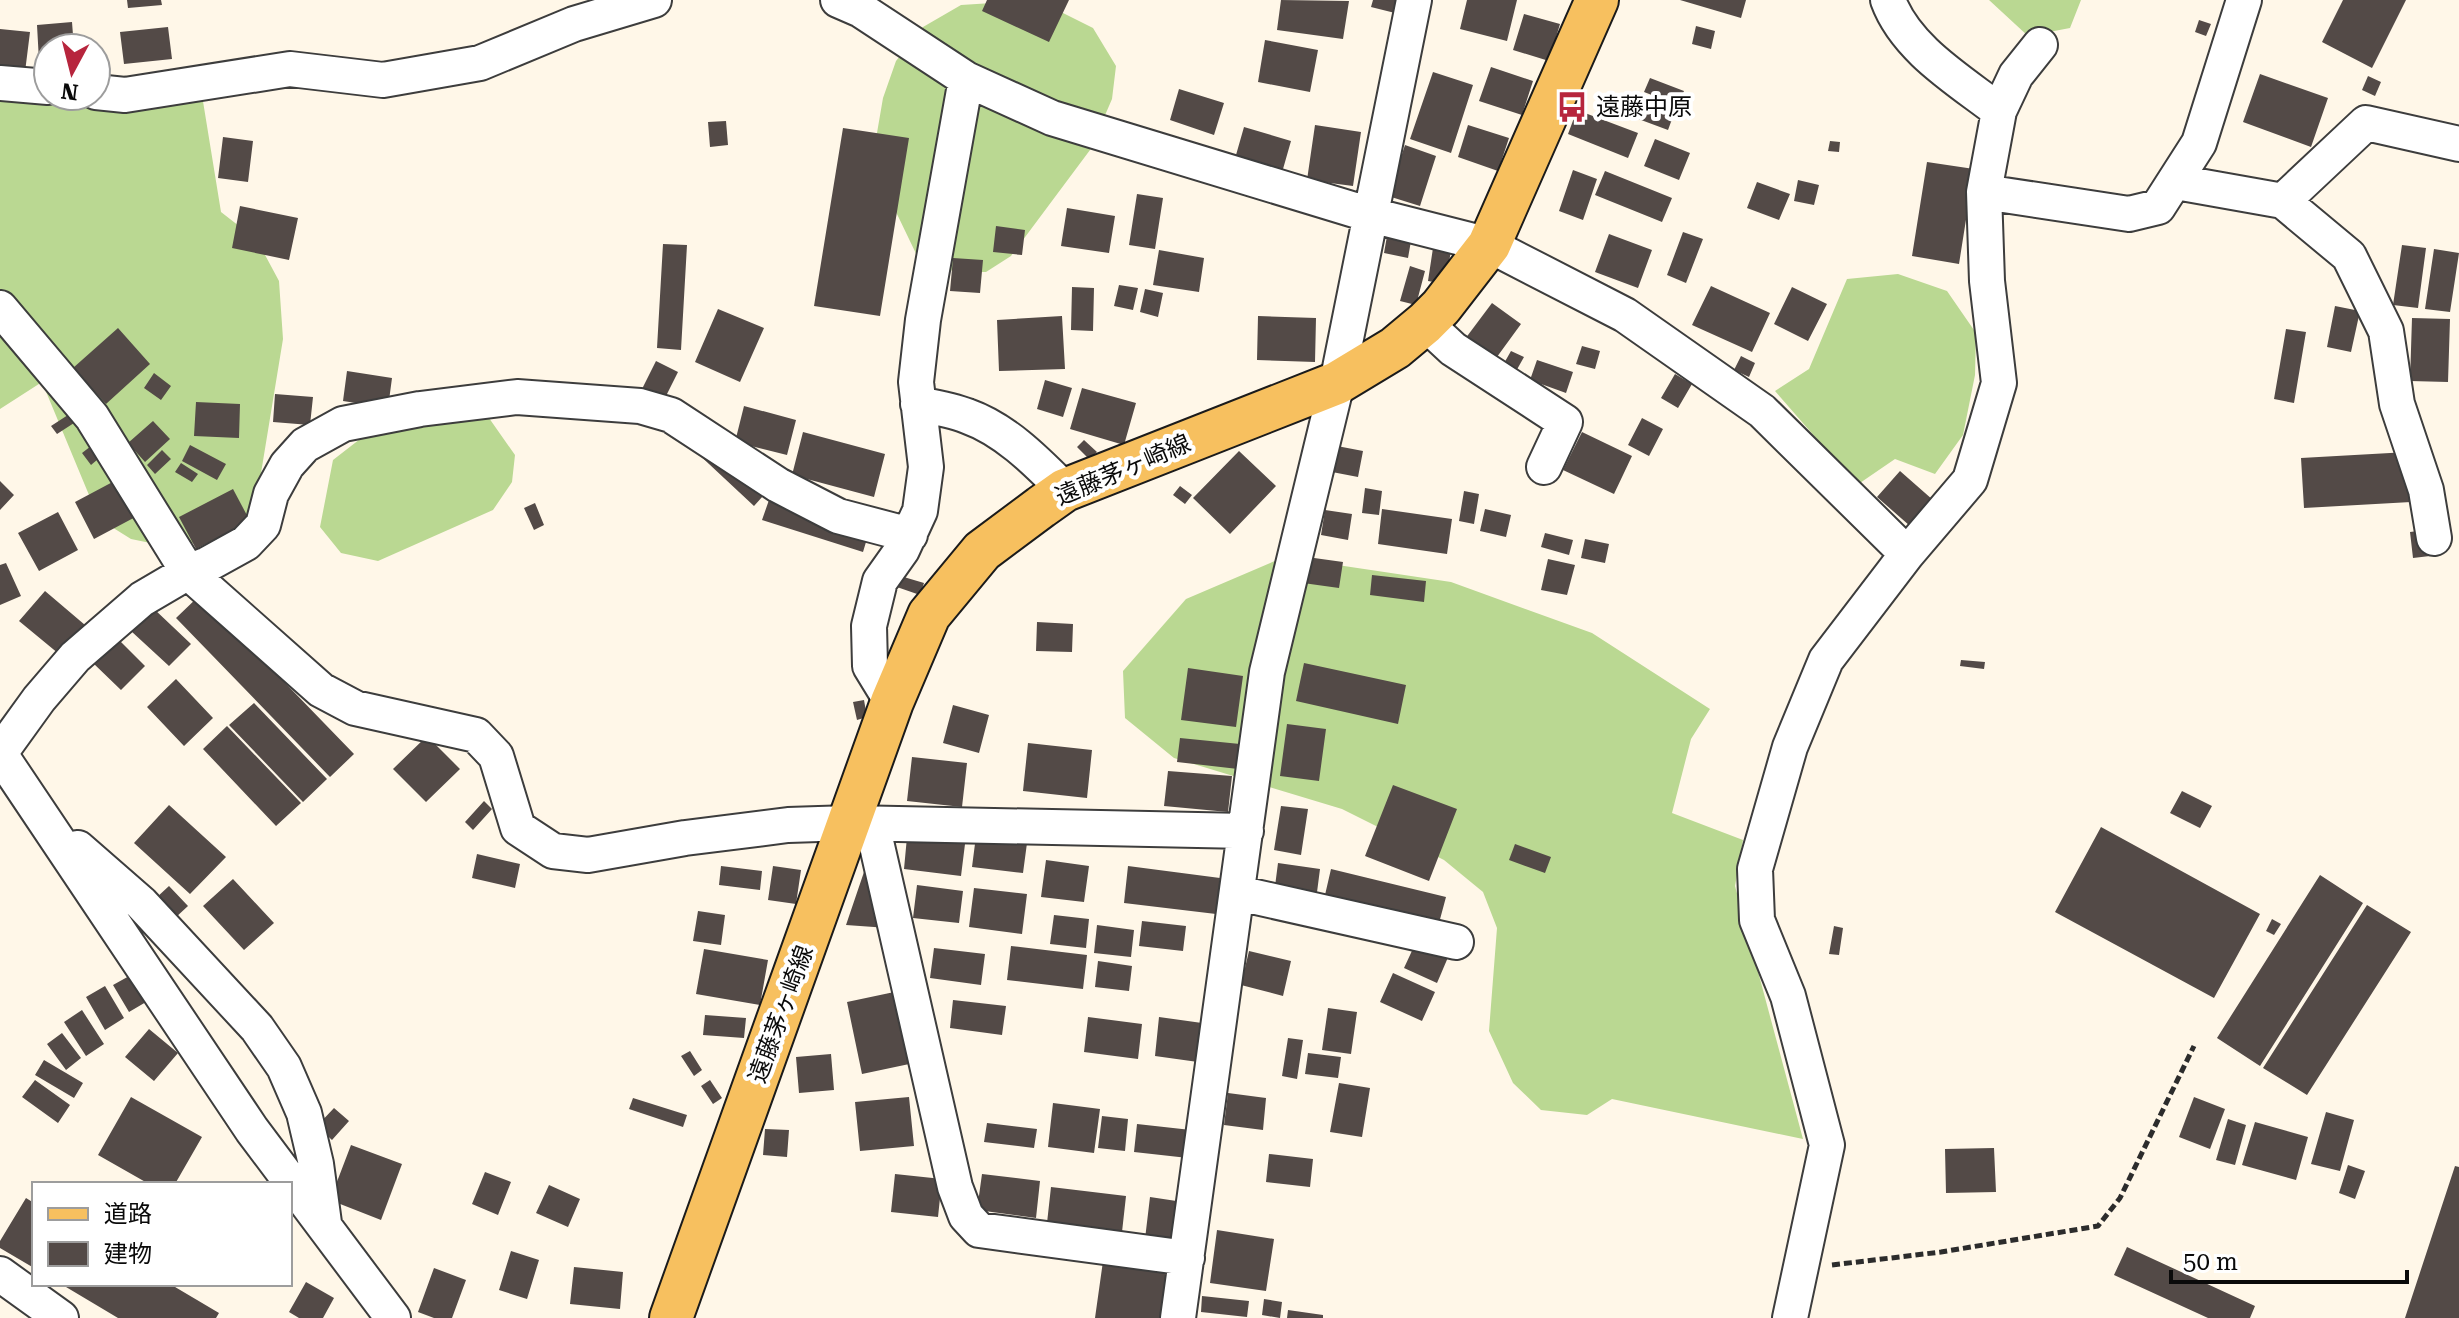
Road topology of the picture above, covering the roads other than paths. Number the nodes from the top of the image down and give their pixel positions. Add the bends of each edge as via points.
1 (654, 0) edge
2 (1414, 0) edge
3 (1597, 0) edge
4 (1888, 0) edge
5 (2244, 0) edge
6 (855, 3) edge
7 (571, 12) edge
8 (2040, 45) dead end
9 (966, 79) junction
10 (0, 83) edge
11 (32, 86) edge
12 (112, 94) edge
13 (1999, 111) junction
14 (2459, 144) edge
15 (2176, 182) junction
16 (1984, 192) junction
17 (2283, 201) junction
18 (1371, 215) junction
19 (1489, 245) junction
20 (0, 308) edge
21 (1425, 323) junction
22 (1337, 383) junction
23 (918, 404) junction
24 (1544, 467) dead end
25 (1065, 490) junction
26 (910, 535) junction
27 (2434, 538) dead end
28 (1907, 554) junction
29 (188, 572) junction
30 (892, 702) junction
31 (0, 754) edge
32 (41, 817) junction
33 (861, 824) junction
34 (1246, 831) junction
35 (1238, 893) junction
36 (1456, 942) dead end
37 (291, 1182) edge
38 (292, 1184) edge
39 (324, 1227) junction
40 (1187, 1258) junction
41 (0, 1274) edge
42 (61, 1318) edge
43 (393, 1318) edge
44 (671, 1318) edge
45 (1178, 1318) edge
46 (1790, 1318) edge

1 - 7 street
2 - 18 street
3 - 19 main road, 遠藤茅ヶ崎線
4 - 13 street via 1894,18 1922,50
5 - 15 street via 2199,143
6 - 9 street
7 - 12 street via 480,63 383,80 290,69
8 - 13 street via 2016,75
9 - 18 street via 1052,118
9 - 23 street via 923,320
10 - 11 street
13 - 16 street
14 - 17 street via 2366,123
15 - 16 street via 2158,207 2129,214
15 - 17 street
16 - 28 street via 1999,383 1970,480
17 - 27 street via 2349,256 2386,331 2397,404 2426,490
18 - 19 street
18 - 22 street
19 - 21 main road, 遠藤茅ヶ崎線
19 - 28 street via 1625,315 1762,411
20 - 29 street via 92,417
21 - 22 main road, 遠藤茅ヶ崎線
21 - 24 street via 1453,349 1565,422
22 - 25 main road, 遠藤茅ヶ崎線
22 - 34 street via 1267,672
23 - 25 street via 966,415 993,429 1024,450
23 - 26 street via 926,467 920,511
25 - 30 main road, 遠藤茅ヶ崎線 via 982,551 957,580 929,615
26 - 29 street via 838,516 778,485 671,415 640,406 517,397 343,424 305,445 287,465 271,494 263,525 246,543
26 - 30 street via 880,581 869,626 870,666
28 - 46 street via 1826,660 1790,747 1755,869 1757,920 1788,996 1827,1145
29 - 31 street via 142,599 75,657
29 - 33 street via 321,690 355,708 476,735 496,756 518,828 553,851 588,855 788,825
30 - 33 main road, 遠藤茅ヶ崎線
31 - 32 street
32 - 37 street
32 - 39 street via 141,903 257,1028 284,1067 304,1113
33 - 34 street
33 - 40 street via 966,1216 979,1230
33 - 44 main road, 遠藤茅ヶ崎線
34 - 35 street
35 - 36 street
35 - 40 street
38 - 39 street
39 - 43 street
40 - 45 street
41 - 42 street

